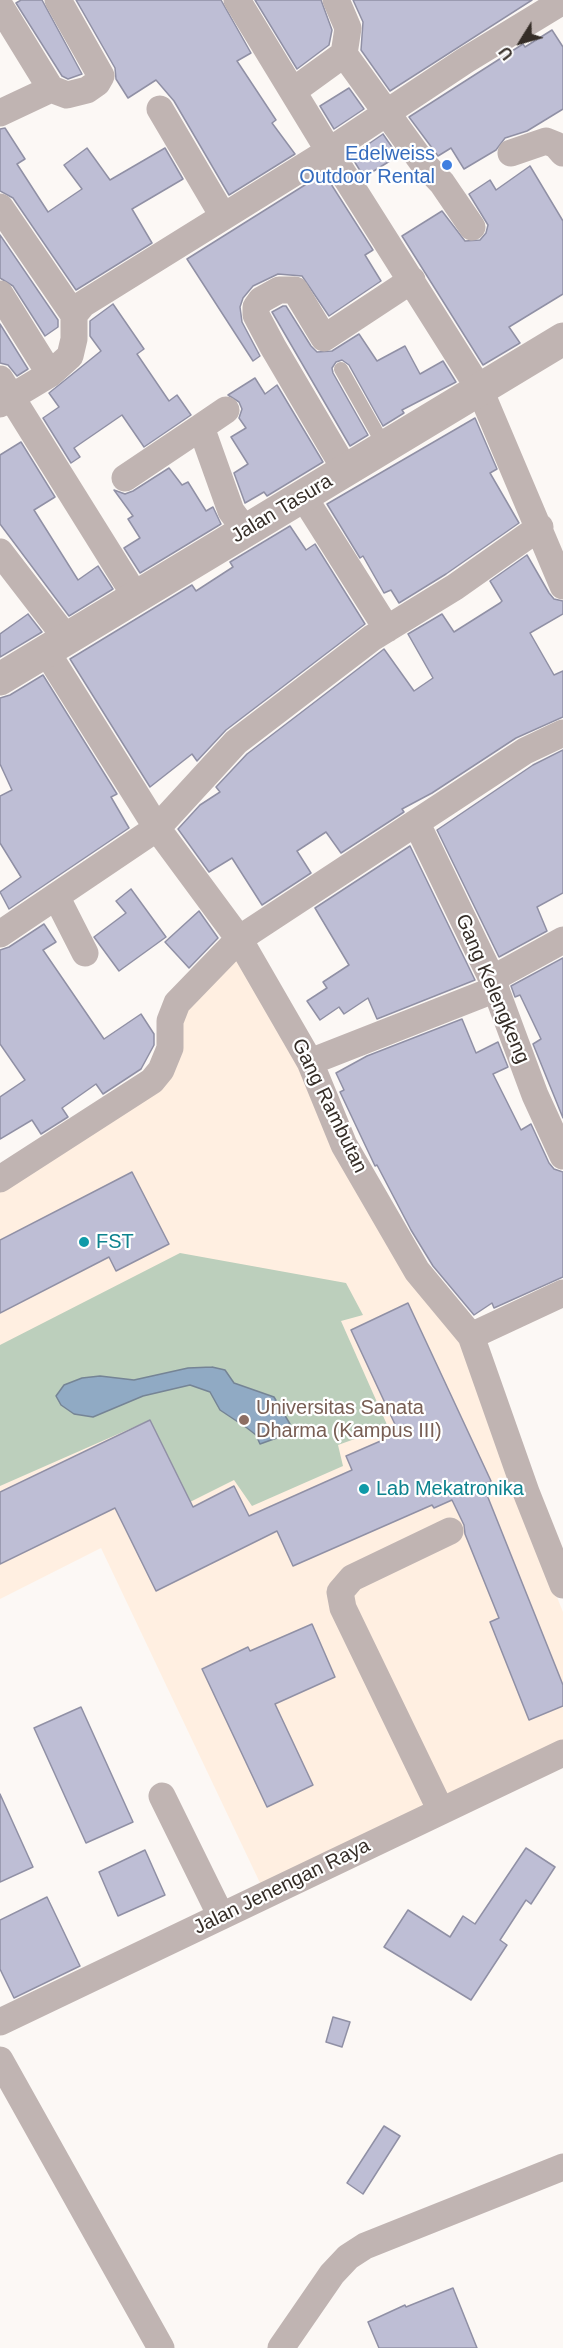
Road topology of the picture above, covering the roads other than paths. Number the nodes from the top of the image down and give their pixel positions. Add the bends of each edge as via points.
1 (57, 0) edge
2 (237, 0) edge
3 (336, 0) edge
4 (563, 2) edge
5 (0, 6) edge
6 (344, 54) junction
7 (51, 89) junction
8 (293, 91) junction
9 (160, 109) dead end
10 (0, 113) edge
11 (386, 113) junction
12 (329, 151) junction
13 (511, 153) dead end
14 (563, 153) edge
15 (0, 207) edge
16 (224, 216) junction
17 (472, 227) dead end
18 (412, 280) junction
19 (0, 294) edge
20 (74, 315) junction
21 (563, 339) edge
22 (341, 369) dead end
23 (50, 374) junction
24 (480, 390) junction
25 (4, 393) edge
26 (226, 410) dead end
27 (201, 427) junction
28 (386, 447) junction
29 (346, 471) junction
30 (125, 478) dead end
31 (303, 496) junction
32 (540, 526) junction
33 (246, 531) junction
34 (0, 552) edge
35 (563, 586) edge
36 (136, 597) junction
37 (387, 629) junction
38 (56, 645) junction
39 (0, 679) edge
40 (563, 733) edge
41 (417, 824) junction
42 (156, 828) junction
43 (56, 896) junction
44 (0, 934) edge
45 (240, 939) junction
46 (563, 940) edge
47 (85, 953) dead end
48 (494, 984) junction
49 (310, 1062) junction
50 (553, 1110) edge
51 (563, 1156) edge
52 (0, 1179) edge
53 (563, 1293) edge
54 (471, 1336) junction
55 (450, 1531) dead end
56 (563, 1585) edge
57 (563, 1753) edge
58 (162, 1796) dead end
59 (441, 1811) junction
60 (221, 1916) junction
61 (0, 2020) edge
62 (0, 2060) edge
63 (563, 2167) edge
64 (161, 2348) edge
65 (281, 2348) edge

1 - 7 street via 101,76 87,90 67,95
2 - 8 street
3 - 6 street via 348,28
4 - 11 street
5 - 7 street
6 - 8 street
6 - 11 street
7 - 10 street
8 - 12 street
9 - 16 street
11 - 12 street
11 - 17 street
12 - 16 street
12 - 18 street
13 - 14 street via 546,141
15 - 20 street
16 - 20 street via 90,300
18 - 24 street
18 - 29 street via 324,338 295,290 279,290 256,307 256,315 276,353
19 - 23 street
20 - 23 street via 70,356
21 - 24 street, Jalan Tasura
22 - 28 lane
23 - 25 street
24 - 28 street, Jalan Tasura
24 - 32 street
25 - 36 street
26 - 27 street
27 - 30 street
27 - 33 street via 231,511
28 - 29 street, Jalan Tasura
29 - 31 street, Jalan Tasura
31 - 33 street, Jalan Tasura
31 - 37 street
32 - 35 street
32 - 37 street via 455,587
33 - 36 street, Jalan Tasura
34 - 38 street, Gang Rambutan
36 - 38 street, Jalan Tasura
37 - 42 street via 236,742
38 - 39 street, Jalan Tasura
38 - 42 street, Gang Rambutan
40 - 41 street via 525,752
41 - 45 street
41 - 48 street, Gang Kelengkeng
42 - 43 street
42 - 45 street, Gang Rambutan
43 - 44 street
43 - 47 street
45 - 49 street, Gang Rambutan
45 - 52 street via 177,1003 170,1021 170,1048 152,1081
46 - 48 street
48 - 49 street
48 - 50 street, Gang Kelengkeng
49 - 54 street, Gang Rambutan via 344,1145 417,1271
50 - 51 street, Gang Kelengkeng
53 - 54 street
54 - 56 street, Gang Rambutan
55 - 59 street via 352,1578 340,1592 343,1608
57 - 59 street, Jalan Jenengan Raya
58 - 60 street
59 - 60 street, Jalan Jenengan Raya
60 - 61 street, Jalan Jenengan Raya
62 - 64 street
63 - 65 street via 365,2246 332,2274

